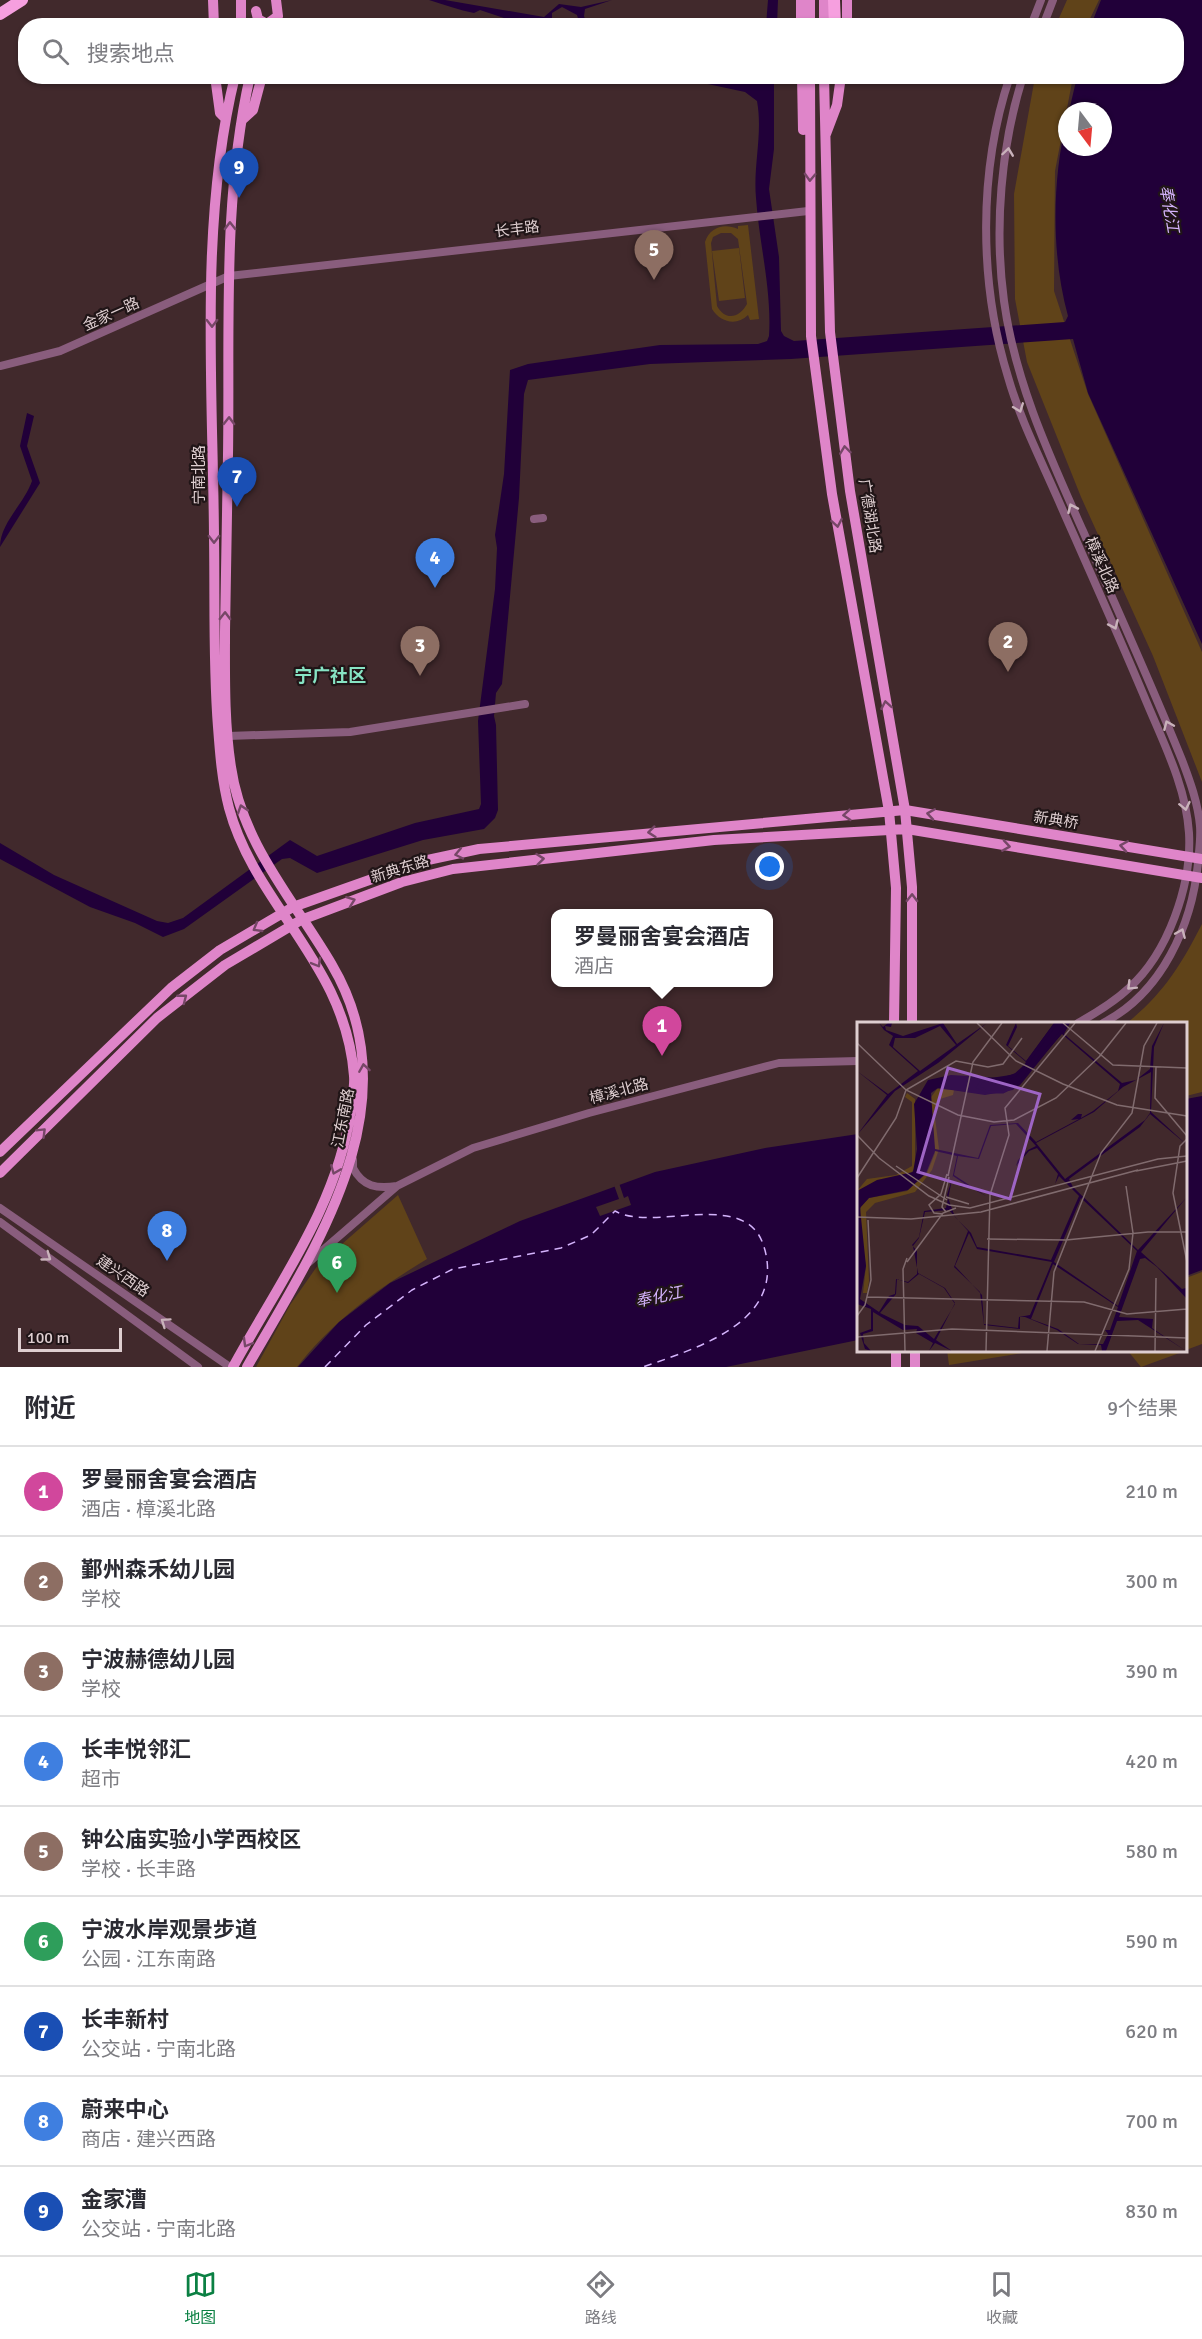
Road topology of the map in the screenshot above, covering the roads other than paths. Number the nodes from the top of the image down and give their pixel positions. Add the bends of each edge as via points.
1 (8, 0) edge
2 (22, 0) edge
3 (30, 0) edge
4 (213, 0) edge
5 (242, 0) edge
6 (276, 0) edge
7 (801, 0) edge
8 (810, 0) edge
9 (824, 0) edge
10 (834, 0) edge
11 (847, 0) edge
12 (1041, 0) edge
13 (1053, 0) edge
14 (0, 5) edge
15 (0, 14) edge
16 (214, 18) edge
17 (242, 18) edge
18 (276, 18) edge
19 (801, 18) edge
20 (810, 18) edge
21 (824, 18) edge
22 (835, 18) edge
23 (847, 18) edge
24 (1034, 18) edge
25 (1046, 18) edge
26 (0, 20) edge
27 (215, 84) edge
28 (219, 84) edge
29 (232, 84) edge
30 (249, 84) edge
31 (260, 84) edge
32 (802, 84) edge
33 (810, 84) edge
34 (824, 84) edge
35 (840, 84) edge
36 (1008, 84) edge
37 (1021, 84) edge
38 (231, 90) junction
39 (225, 118) junction
40 (242, 120) junction
41 (824, 140) junction
42 (810, 149) junction
43 (808, 211) junction
44 (229, 276) junction
45 (212, 284) junction
46 (0, 366) edge
47 (525, 705) dead end
48 (228, 736) junction
49 (905, 810) junction
50 (890, 811) junction
51 (891, 829) junction
52 (907, 829) junction
53 (1202, 859) edge
54 (260, 865) junction
55 (1202, 878) edge
56 (289, 910) junction
57 (297, 922) junction
58 (894, 1022) edge
59 (912, 1022) edge
60 (1080, 1022) edge
61 (1104, 1022) edge
62 (857, 1061) edge
63 (354, 1149) junction
64 (0, 1152) edge
65 (0, 1173) edge
66 (397, 1186) junction
67 (0, 1208) edge
68 (0, 1222) edge
69 (307, 1263) junction
70 (198, 1367) edge
71 (232, 1367) edge
72 (247, 1367) edge

1 - 14 highway
2 - 15 highway
3 - 26 main road
4 - 16 main road
5 - 17 main road
6 - 18 main road
7 - 19 main road
8 - 20 main road
9 - 21 main road
10 - 22 highway
11 - 23 main road
12 - 24 street
13 - 25 street
27 - 39 main road via 220,112
28 - 38 main road
29 - 38 main road, 宁南北路
30 - 40 main road, 宁南北路
31 - 40 main road via 253,110
32 - 42 main road via 803,131
33 - 42 main road
34 - 41 main road, 广德湖北路
35 - 41 main road
36 -> 60 street, 樟溪北路 via 999,117 986,210 1001,352 1031,440 1176,773 1188,826 1184,882 1168,934 1131,987
61 -> 37 street, 樟溪北路 via 1139,996 1162,970 1180,939 1195,892 1200,826 1182,760 1050,458 1013,350 1002,279 1000,210
38 - 39 main road, 宁南北路
39 - 45 main road, 宁南北路 via 218,161
44 -> 40 main road, 宁南北路 via 229,221
49 -> 41 main road, 广德湖北路 via 850,491 833,360
42 -> 43 main road
43 - 44 street, 长丰路
43 -> 50 main road via 811,336 832,494
44 - 45 street, 金家一路
48 -> 44 main road, 宁南北路 via 225,694
45 - 46 street, 金家一路 via 60,351
45 -> 54 main road, 宁南北路 via 215,690 229,806 238,835
47 - 48 street via 350,732
54 -> 48 main road, 宁南北路 via 231,768
49 - 50 main road, 新典东路
49 - 52 main road, 广德湖北路
53 -> 49 main road, 新典桥, bridge
50 - 51 main road
50 -> 56 main road, 新典东路 via 479,849 423,861
51 - 52 main road, 新典东路
57 -> 51 main road, 新典东路 via 402,882 453,869 714,840
51 - 58 main road via 896,888
52 -> 55 main road, bridge
59 -> 52 main road, 广德湖北路 via 912,887
54 - 56 main road, 江东南路
56 - 57 main road, 江东南路
56 -> 64 main road, 新典东路 via 220,950 171,988
63 -> 57 main road, 江东南路 via 365,1079 350,1005 333,966
65 -> 57 main road, 新典东路 via 157,1018 225,965
57 -> 71 main road, 江东南路 via 338,1006 349,1044 355,1078 346,1143 298,1257
62 - 66 street, 樟溪北路 via 779,1063 589,1113 473,1148
63 - 66 street, 樟溪北路 via 353,1168 366,1184 380,1189
63 - 69 main road, 江东南路 via 330,1218
66 - 69 street, 樟溪北路
71 -> 67 street, 建兴西路
68 -> 70 street, 建兴西路
69 - 72 main road, 江东南路

